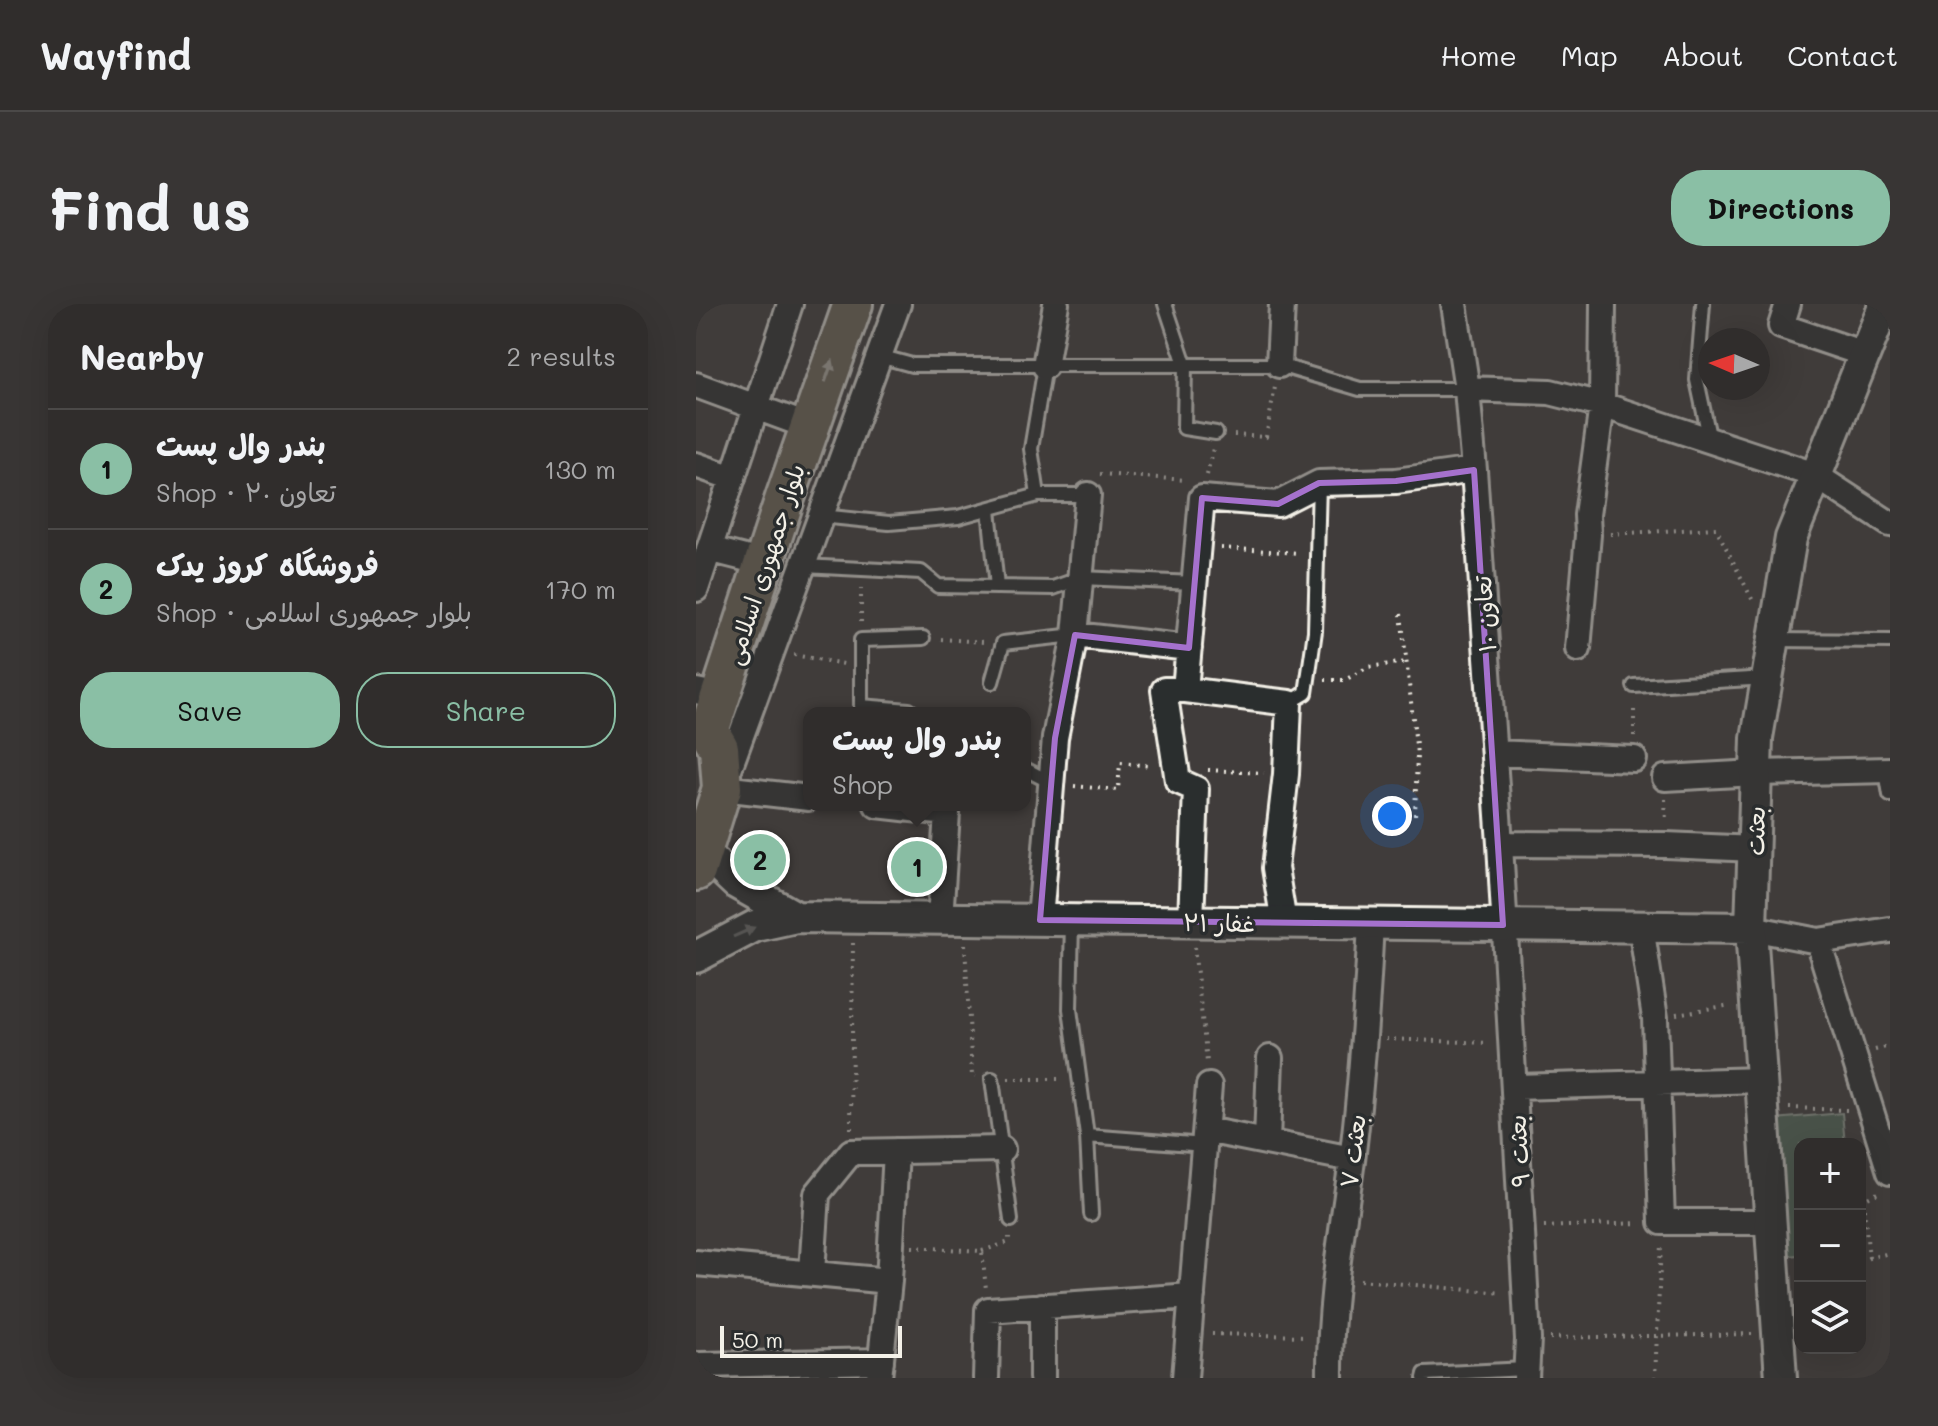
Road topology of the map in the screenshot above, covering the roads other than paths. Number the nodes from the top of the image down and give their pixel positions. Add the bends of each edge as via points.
1 (790, 304) edge
2 (853, 304) edge
3 (898, 304) edge
4 (1056, 304) edge
5 (1165, 304) edge
6 (1282, 304) edge
7 (1454, 304) edge
8 (1603, 304) edge
9 (1703, 304) edge
10 (1788, 304) edge
11 (1885, 304) edge
12 (1864, 354) junction
13 (879, 356) junction
14 (1185, 364) junction
15 (1279, 365) junction
16 (1045, 366) junction
17 (696, 385) edge
18 (1467, 389) junction
19 (1602, 405) junction
20 (755, 409) junction
21 (810, 427) junction
22 (1216, 433) road end
23 (1710, 441) junction
24 (696, 465) edge
25 (1474, 470) junction
26 (1815, 475) junction
27 (733, 478) junction
28 (1319, 483) junction
29 (1038, 495) junction
30 (1088, 495) joint
31 (989, 509) junction
32 (821, 516) junction
33 (1890, 524) edge
34 (709, 549) junction
35 (764, 563) junction
36 (803, 566) junction
37 (1081, 578) junction
38 (1195, 583) junction
39 (997, 587) junction
40 (696, 589) edge
41 (1075, 635) junction
42 (923, 638) road end
43 (1773, 640) junction
44 (1890, 641) edge
45 (1189, 648) junction
46 (1578, 649) dead end
47 (1767, 678) junction
48 (992, 682) dead end
49 (1634, 686) dead end
50 (1185, 690) junction
51 (1289, 703) junction
52 (873, 707) edge
53 (705, 715) edge
54 (1494, 753) junction
55 (1634, 759) dead end
56 (1031, 772) edge
57 (1756, 773) junction
58 (1665, 778) road end
59 (1889, 779) edge
60 (1052, 783) junction
61 (722, 788) junction
62 (803, 797) edge
63 (930, 811) edge
64 (1500, 844) junction
65 (1755, 849) junction
66 (699, 861) edge
67 (796, 917) junction
68 (952, 919) junction
69 (1040, 920) junction
70 (1072, 920) junction
71 (1191, 921) junction
72 (1284, 923) junction
73 (1371, 923) junction
74 (1503, 925) junction
75 (1641, 926) junction
76 (1751, 928) junction
77 (1890, 930) edge
78 (1818, 941) junction
79 (696, 957) edge
80 (1270, 1058) dead end
81 (992, 1079) road end
82 (1659, 1081) junction
83 (1209, 1086) road end
84 (1515, 1087) junction
85 (1762, 1094) junction
86 (1087, 1136) junction
87 (1205, 1138) junction
88 (1267, 1142) junction
89 (1002, 1149) junction
90 (896, 1151) junction
91 (1352, 1159) junction
92 (1890, 1172) edge
93 (1091, 1214) dead end
94 (1011, 1220) road end
95 (1770, 1222) junction
96 (696, 1263) edge
97 (812, 1273) junction
98 (889, 1281) junction
99 (1192, 1296) junction
100 (1042, 1306) junction
101 (880, 1369) edge
102 (1526, 1374) edge
103 (699, 1378) edge
104 (986, 1378) edge
105 (1042, 1378) edge
106 (1185, 1378) edge
107 (1330, 1378) edge
108 (1424, 1378) edge
109 (1781, 1378) edge

1 - 20 street
21 -> 2 main road, بلوار جمهوری اسلامی
3 - 13 street
4 - 16 street
5 - 14 lane
6 - 15 street
7 - 18 street, تعاون ۱۰
8 - 19 street
9 - 23 lane via 1697,380
10 - 12 street via 1781,326
11 - 12 street, بعثت
12 - 26 street, بعثت
13 - 16 lane via 912,365
13 - 32 street
14 - 15 lane
14 - 16 lane
14 - 22 lane via 1184,428
15 - 18 lane via 1360,389
16 - 29 lane via 1031,449
17 - 20 street
18 - 19 street via 1550,392
18 - 25 street, تعاون ۱۰
19 - 23 street
19 - 46 street via 1587,515
20 - 21 street
20 - 27 street
21 - 35 main road, بلوار جمهوری اسلامی
23 - 26 street
24 - 27 street
25 - 28 street via 1396,481
25 - 54 street, تعاون ۱۰
26 - 33 street
26 - 43 street, بعثت via 1791,538
27 - 34 street
28 - 38 street via 1278,504 1204,489
28 - 51 lane via 1315,631 1306,693
29 - 30 lane
29 - 31 lane
30 - 37 street
31 - 32 lane via 889,523
31 - 39 lane
32 - 36 street
34 - 35 street
34 - 40 street
35 - 53 main road, بلوار جمهوری اسلامی
36 - 39 lane via 921,572 938,586
36 - 61 street
37 - 38 lane
37 - 39 lane via 1053,588
37 - 41 street
38 - 45 street
41 - 45 street
41 - 48 lane via 1003,643
41 - 60 street
42 - 52 lane via 861,640 861,706
43 - 44 lane
43 - 47 street, بعثت
45 - 50 street
47 - 49 lane
47 - 57 street, بعثت
50 - 51 street
50 - 71 street via 1164,690 1178,781 1196,789
51 - 72 street via 1275,868
53 - 61 main road, بلوار جمهوری اسلامی via 719,748
54 - 55 street
54 - 64 street, تعاون ۱۰
56 - 60 lane
57 - 58 street
57 - 59 street
57 - 65 street, بعثت
60 - 69 street
61 - 62 street
61 - 66 main road, بلوار جمهوری اسلامی
63 - 68 street via 947,813
64 - 65 street
64 - 74 street, تعاون ۱۰
65 - 76 street, بعثت
66 - 67 street
67 - 68 street, غفار ۲۱
79 -> 67 street, غفار ۲۱ via 755,926
68 - 69 street, غفار ۲۱
69 - 70 street, غفار ۲۱
70 - 71 street, غفار ۲۱
70 - 86 lane via 1070,1009
71 - 72 street, غفار ۲۱
72 - 73 street, غفار ۲۱
73 - 74 street, غفار ۲۱
73 - 91 street, بعثت ۷ via 1366,1039
74 - 75 street, غفار ۲۱
74 - 84 street, بعثت ۹
75 - 76 street, غفار ۲۱
75 - 82 street
76 - 78 street
76 - 85 street, بعثت
77 - 78 street
78 - 92 street
80 - 88 street
81 - 89 lane
82 - 84 street
82 - 85 street
82 - 95 street via 1662,1222
83 - 87 street
84 - 102 street, بعثت ۹
85 - 95 street, بعثت
86 - 87 lane
86 - 93 lane
87 - 88 street
87 - 99 street
88 - 91 street
89 - 90 street
89 - 94 lane
90 - 97 street via 851,1152 817,1194
90 - 98 street
91 - 107 street, بعثت ۷ via 1329,1336
95 - 109 street, بعثت
96 - 97 street
97 - 98 street
98 - 101 street
99 - 100 street
99 - 106 street
100 - 104 street via 988,1310
100 - 105 street
101 - 103 street via 700,1365
102 - 108 lane

